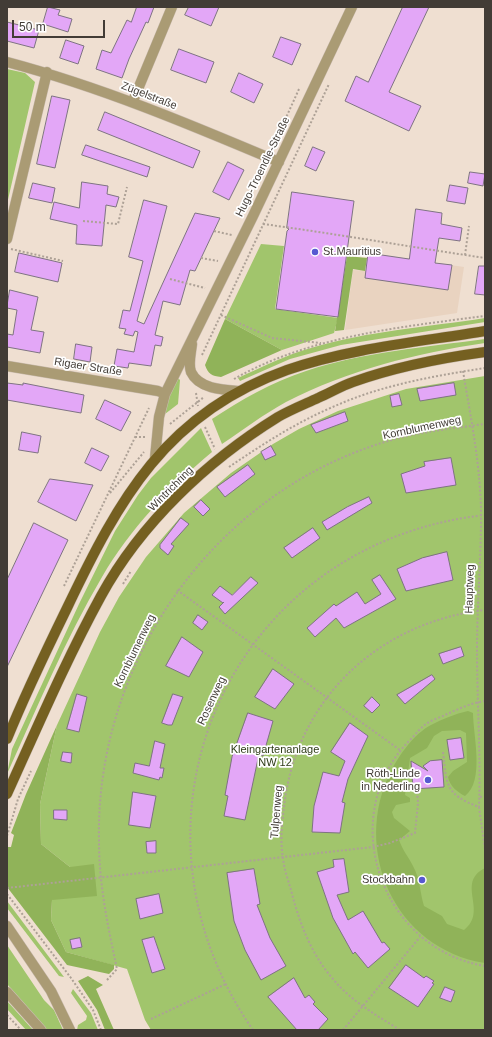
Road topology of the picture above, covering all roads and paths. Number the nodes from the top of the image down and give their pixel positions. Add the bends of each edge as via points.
1 (172, 7) edge
2 (352, 7) edge
3 (7, 62) edge
4 (46, 72) junction
5 (330, 83) dead end
6 (133, 101) junction
7 (279, 162) junction
8 (127, 187) dead end
9 (83, 221) dead end
10 (250, 222) junction
11 (264, 224) junction
12 (469, 226) dead end
13 (214, 231) dead end
14 (242, 237) junction
15 (7, 239) edge
16 (7, 248) edge
17 (465, 255) junction
18 (201, 258) dead end
19 (485, 258) edge
20 (63, 261) dead end
21 (229, 264) junction
22 (170, 279) dead end
23 (216, 290) junction
24 (221, 314) junction
25 (485, 331) edge
26 (193, 336) junction
27 (323, 344) dead end
28 (485, 352) edge
29 (200, 360) dead end
30 (7, 366) edge
31 (485, 368) edge
32 (463, 371) junction
33 (237, 378) dead end
34 (232, 380) dead end
35 (239, 391) junction
36 (165, 394) junction
37 (485, 424) edge
38 (472, 426) junction
39 (157, 437) junction
40 (155, 458) junction
41 (224, 470) dead end
42 (107, 496) dead end
43 (481, 515) junction
44 (485, 515) edge
45 (134, 566) dead end
46 (119, 590) dead end
47 (177, 590) junction
48 (485, 610) edge
49 (477, 611) junction
50 (252, 645) junction
51 (327, 699) junction
52 (485, 701) edge
53 (477, 702) junction
54 (7, 739) edge
55 (400, 750) junction
56 (443, 752) dead end
57 (34, 764) dead end
58 (417, 789) dead end
59 (7, 794) edge
60 (485, 796) edge
61 (480, 797) junction
62 (480, 808) junction
63 (7, 836) edge
64 (373, 847) junction
65 (485, 849) edge
66 (282, 858) junction
67 (192, 869) junction
68 (101, 878) junction
69 (7, 888) edge
70 (7, 894) edge
71 (7, 926) edge
72 (420, 937) junction
73 (485, 966) edge
74 (107, 980) dead end
75 (226, 984) junction
76 (7, 992) edge
77 (362, 1007) junction
78 (7, 1015) edge
79 (151, 1019) dead end
80 (22, 1030) edge
81 (41, 1030) edge
82 (70, 1030) edge
83 (101, 1030) edge
84 (253, 1030) edge
85 (343, 1030) edge
86 (400, 1030) edge

1 - 6 street
2 - 7 street, Hugo-Troendle-Straße
3 - 4 street, Zügelstraße
4 - 6 street, Zügelstraße
4 - 15 street
5 - 11 path
6 - 7 street, Zügelstraße
7 - 10 street, Hugo-Troendle-Straße
8 - 9 path via 118,224
10 - 11 path
10 - 14 street, Hugo-Troendle-Straße
11 - 17 path via 368,238 390,244
11 - 24 path
12 - 17 path
13 - 14 path
14 - 21 street, Hugo-Troendle-Straße
16 - 20 path
17 - 19 path
18 - 21 path
21 - 23 street, Hugo-Troendle-Straße
22 - 23 path
23 - 26 street, Hugo-Troendle-Straße
24 - 27 path via 272,338
24 - 29 path
25 - 35 main road via 340,354 286,370
26 - 35 street, Hugo-Troendle-Straße via 190,361 191,371 196,379 216,389
26 - 36 street, Hugo-Troendle-Straße
28 - 59 main road, Wintrichring via 394,370 352,382 278,417 219,458 168,507 133,548 101,595
30 - 36 street, Rigaer Straße
31 - 32 path
32 - 38 path, Hauptweg
32 - 41 path via 389,387 335,406 278,435
33 - 34 path
35 - 40 main road via 200,415
36 - 39 street, Hugo-Troendle-Straße
37 - 38 path, Kornblumenweg
38 - 43 path, Hauptweg
38 - 47 path, Kornblumenweg via 399,438 321,468 239,524 206,556
39 - 40 street, Hugo-Troendle-Straße
39 - 42 path
40 - 54 main road via 104,532
43 - 44 path, Rosenweg
43 - 49 path, Hauptweg
43 - 50 path, Rosenweg via 417,528 363,551 313,583 292,600
45 - 46 path
47 - 50 path
47 - 68 path, Kornblumenweg via 134,667 111,733 99,813
48 - 49 path, Tulpenweg
49 - 51 path, Tulpenweg via 423,625 399,635 357,665
49 - 53 path, Hauptweg
50 - 51 path
50 - 67 path, Rosenweg via 224,691 206,733 191,804
51 - 55 path
51 - 66 path, Tulpenweg via 301,740 289,777 282,829
52 - 53 path
53 - 55 path via 426,724
53 - 61 path, Hauptweg
55 - 64 path via 383,776 375,803
56 - 62 path via 450,789 458,798
57 - 63 path via 18,799
58 - 64 path via 416,833
60 - 61 path
61 - 62 path, Hauptweg
62 - 65 path, Hauptweg
64 - 66 path
64 - 72 path via 378,874 390,900 402,918
66 - 67 path
66 - 77 path, Tulpenweg via 295,908 308,943 333,980
67 - 68 path
67 - 75 path, Rosenweg via 205,933
68 - 69 path
68 - 74 path, Kornblumenweg via 106,918 117,969
70 - 83 path via 76,985 93,1010
71 - 82 street via 51,990
72 - 73 path via 444,953
72 - 77 path
75 - 79 path
75 - 84 path, Rosenweg
76 - 81 street
77 - 85 path
77 - 86 path, Tulpenweg
78 - 80 path

